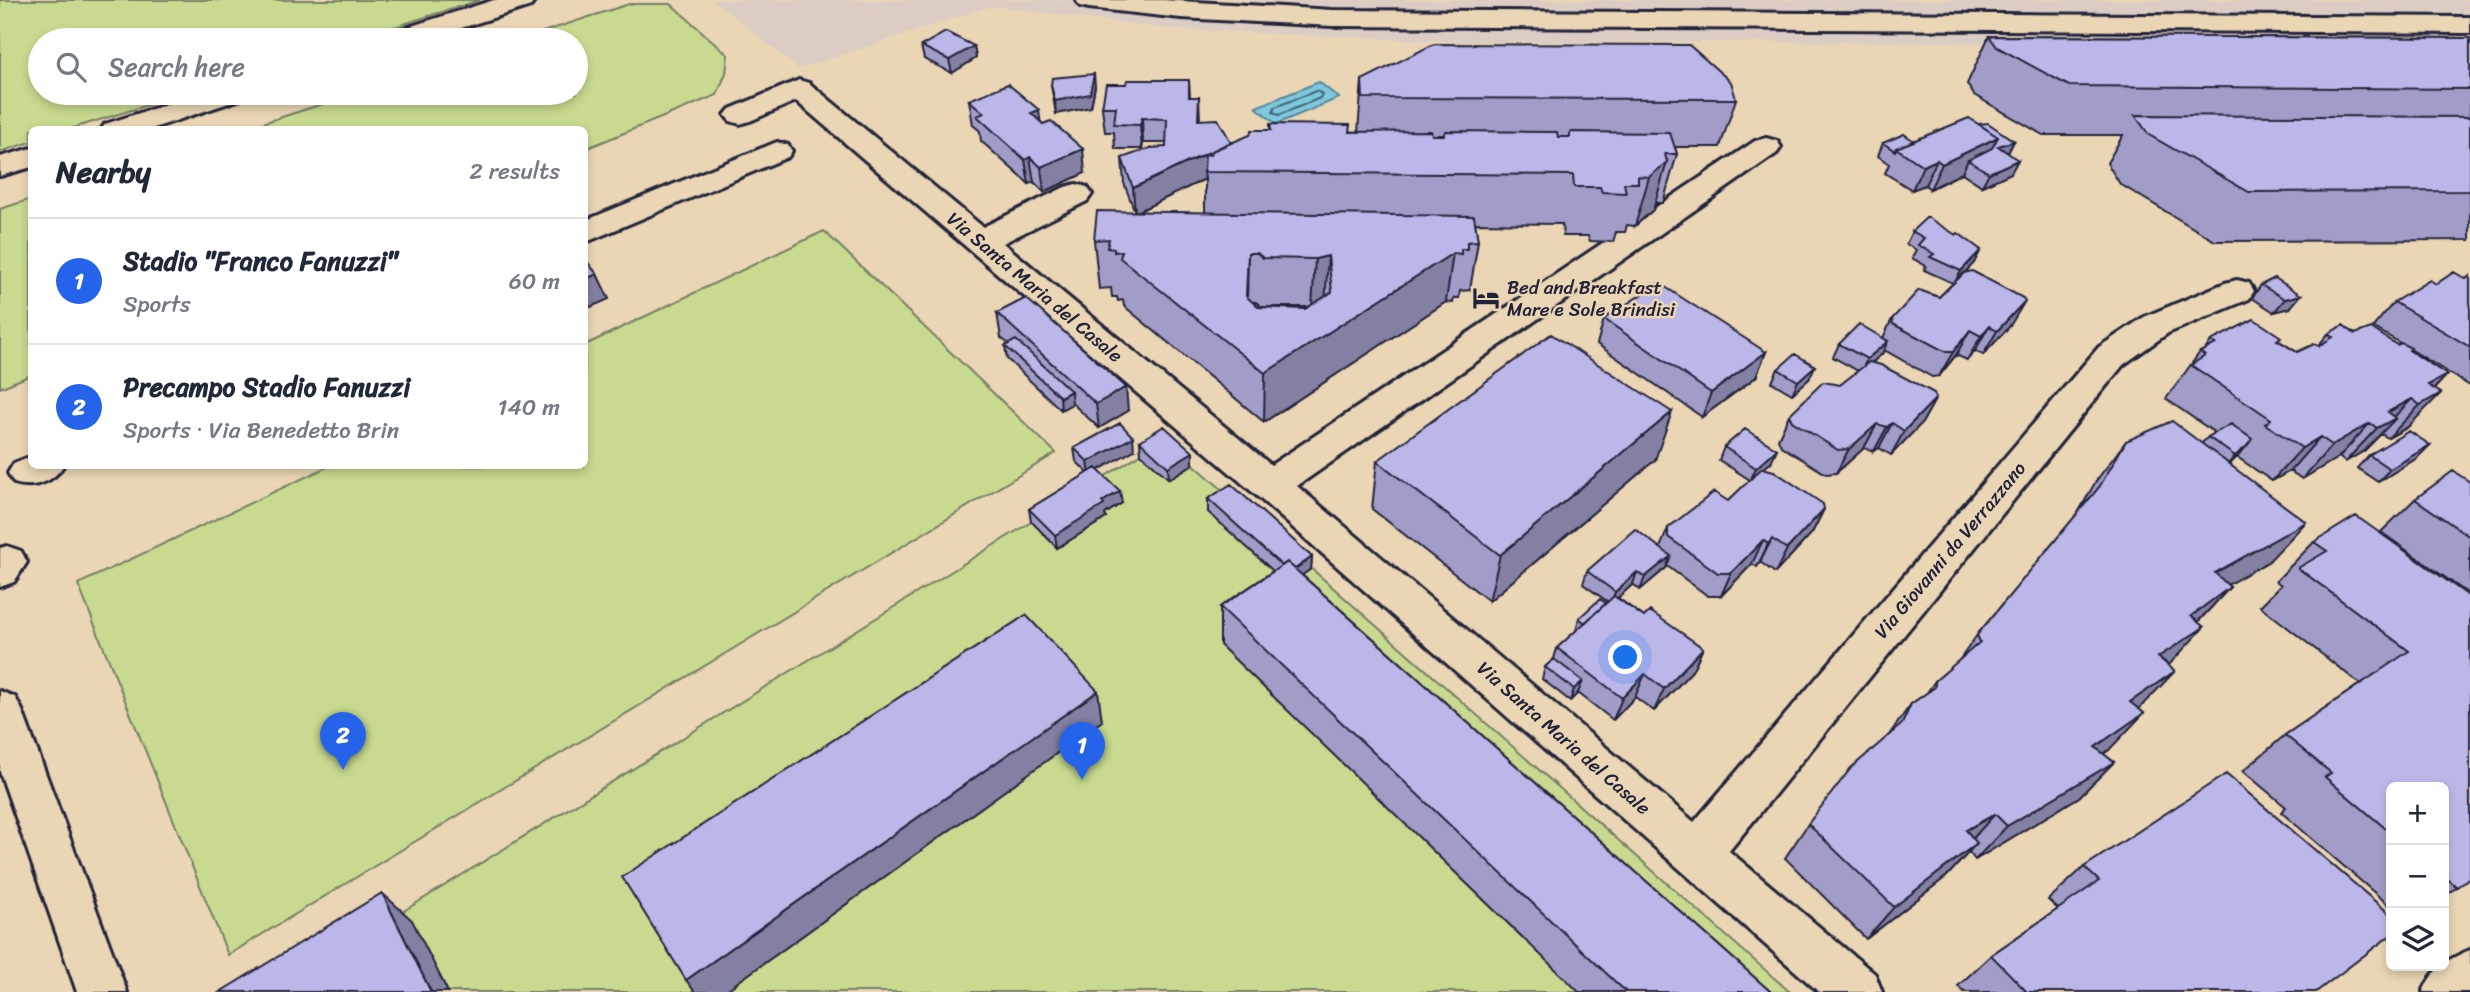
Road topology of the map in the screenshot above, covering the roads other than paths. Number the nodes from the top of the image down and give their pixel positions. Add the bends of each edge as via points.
1 (522, 0) edge
2 (1089, 0) edge
3 (2470, 25) edge
4 (434, 28) edge
5 (194, 105) edge
6 (740, 115) dead end
7 (128, 126) edge
8 (1766, 147) dead end
9 (777, 151) dead end
10 (28, 158) edge
11 (0, 167) edge
12 (1076, 194) dead end
13 (588, 231) edge
14 (981, 241) junction
15 (2237, 291) dead end
16 (1270, 485) junction
17 (0, 710) edge
18 (1697, 854) junction
19 (2470, 975) edge
20 (98, 990) edge
21 (1857, 992) edge
22 (2448, 992) edge

1 - 4 street
2 - 3 street via 1332,18
5 - 7 street
6 - 14 street, Via Santa Maria del Casale via 799,89
8 - 16 street
9 - 13 street
10 - 11 street
12 - 14 street
14 - 16 street, Via Santa Maria del Casale
15 - 18 street, Via Giovanni da Verrazzano via 2155,325 2111,356
16 - 18 street, Via Santa Maria del Casale
17 - 20 street
18 - 21 street, Via Santa Maria del Casale
19 - 22 street

